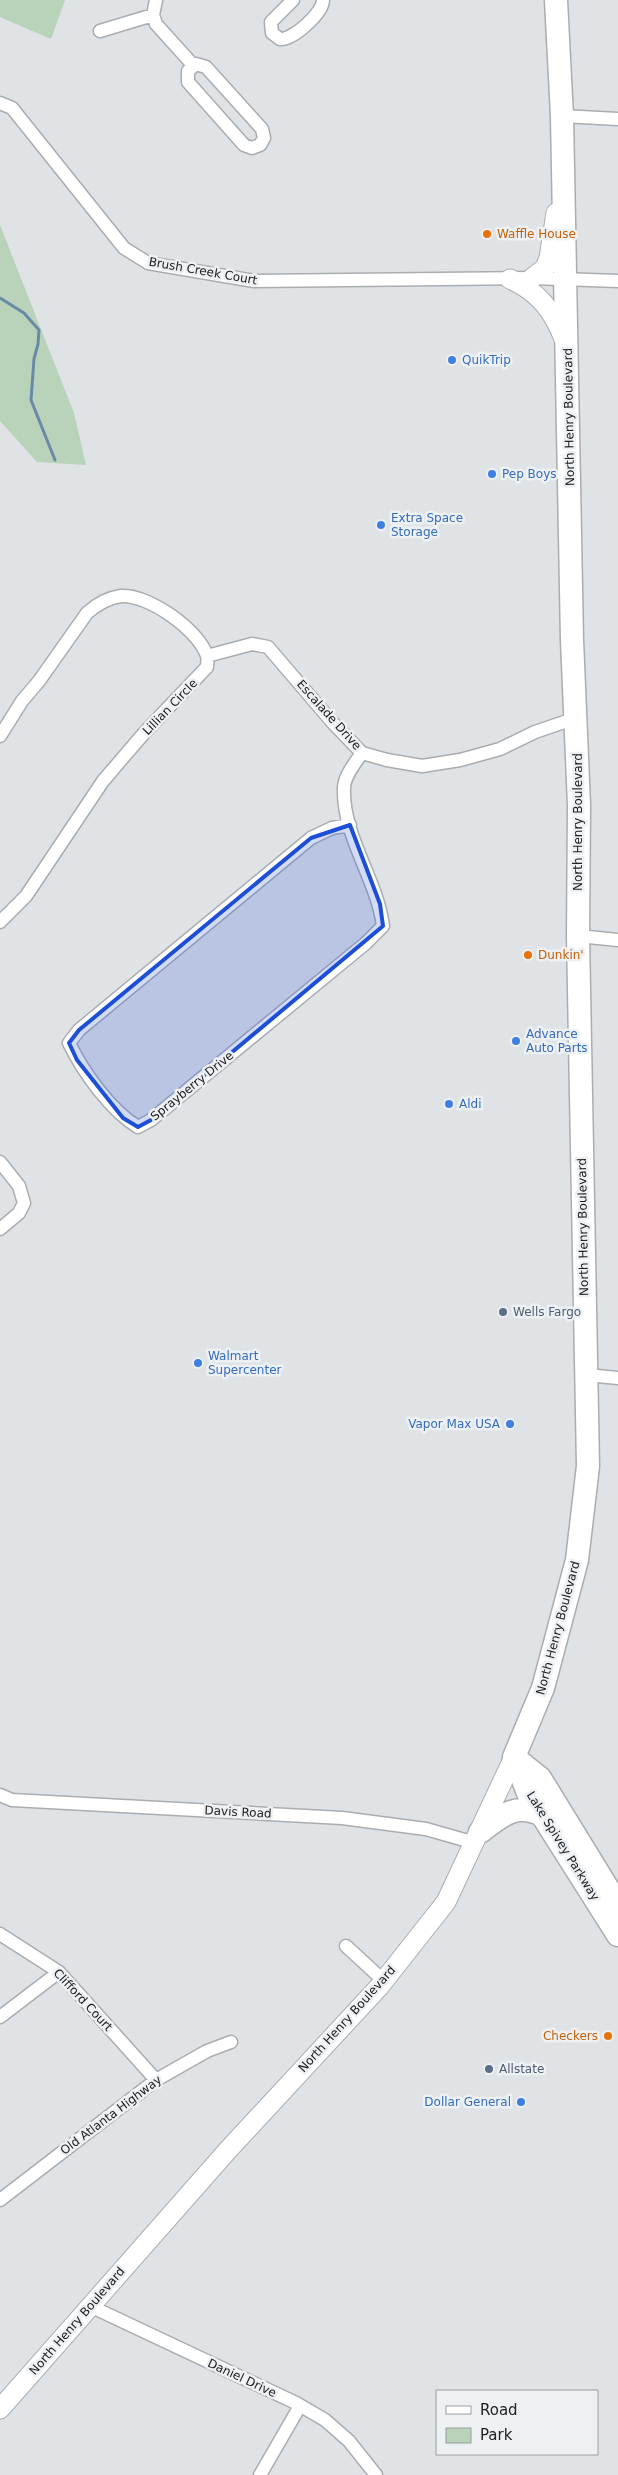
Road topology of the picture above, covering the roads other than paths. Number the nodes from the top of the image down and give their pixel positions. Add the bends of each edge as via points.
1 (156, 0) edge
2 (293, 0) edge
3 (323, 0) edge
4 (556, 0) edge
5 (153, 15) junction
6 (100, 31) dead end
7 (193, 65) junction
8 (0, 103) edge
9 (242, 106) junction
10 (562, 116) junction
11 (618, 119) edge
12 (224, 122) junction
13 (562, 154) junction
14 (532, 278) junction
15 (510, 279) junction
16 (566, 279) junction
17 (618, 281) edge
18 (568, 347) junction
19 (207, 656) junction
20 (576, 718) junction
21 (0, 736) edge
22 (362, 753) junction
23 (350, 825) junction
24 (0, 922) edge
25 (578, 936) junction
26 (618, 940) edge
27 (0, 1162) edge
28 (0, 1229) edge
29 (587, 1375) junction
30 (618, 1378) edge
31 (514, 1757) junction
32 (0, 1795) edge
33 (542, 1815) junction
34 (477, 1838) junction
35 (618, 1905) edge
36 (0, 1934) edge
37 (618, 1935) edge
38 (346, 1946) dead end
39 (59, 1972) junction
40 (384, 1981) junction
41 (0, 2017) edge
42 (230, 2042) dead end
43 (156, 2080) junction
44 (0, 2200) edge
45 (90, 2306) junction
46 (300, 2406) junction
47 (0, 2409) edge
48 (260, 2475) edge
49 (376, 2475) edge

1 - 5 street
2 - 3 street via 271,22 272,33 279,39 292,36 320,11
4 - 10 highway, North Henry Boulevard
5 - 6 street
5 - 7 street via 157,26
7 - 9 street via 206,67
7 - 12 street via 187,72 188,82
8 - 15 street, Brush Creek Court via 12,108 124,248 148,263 254,282
9 - 12 street
9 - 12 street via 263,131 261,144 254,148 246,146
10 - 11 street
10 - 13 highway, North Henry Boulevard
13 - 14 main road via 549,258 545,268
13 - 16 highway, North Henry Boulevard
14 - 15 street, Brush Creek Court
14 - 16 street, Brush Creek Court
15 - 18 main road via 524,285 546,304
16 - 17 street, Brush Creek Court
16 - 18 highway, North Henry Boulevard
18 - 20 highway, North Henry Boulevard
19 - 21 street via 194,637 154,603 123,596 111,598 96,604 87,613
19 - 22 street, Escalade Drive via 252,644 268,647 332,723
19 - 24 street, Lillian Circle via 207,667 108,775 26,896
20 - 22 street, Escalade Drive via 500,749 460,760 422,766
20 - 25 highway, North Henry Boulevard
22 - 23 street, Sprayberry Drive via 344,786
23 - 23 street, Sprayberry Drive via 332,828 311,838 79,1030 69,1043 77,1060 123,1118 138,1127 151,1120 366,943 382,926 380,904
25 - 26 street
25 - 29 highway, North Henry Boulevard
27 - 28 street via 20,1186 24,1204 19,1213
29 - 30 street
29 - 31 highway, North Henry Boulevard via 588,1466 576,1560 543,1688
31 - 33 highway, Lake Spivey Parkway via 528,1793
31 - 34 main road, North Henry Boulevard
31 - 35 highway, Lake Spivey Parkway via 540,1778
32 - 34 street, Davis Road via 12,1800 342,1818
33 - 34 highway via 523,1809 514,1810
33 - 37 highway, Lake Spivey Parkway
34 - 40 main road, North Henry Boulevard via 446,1902
36 - 39 street, Clifford Court
38 - 40 street
39 - 41 street
39 - 43 street, Clifford Court
40 - 45 main road, North Henry Boulevard
42 - 43 street, Old Atlanta Highway via 207,2051
43 - 44 street, Old Atlanta Highway
45 - 46 street, Daniel Drive
45 - 47 main road, North Henry Boulevard
46 - 48 street
46 - 49 street, Daniel Drive via 325,2420 348,2441

